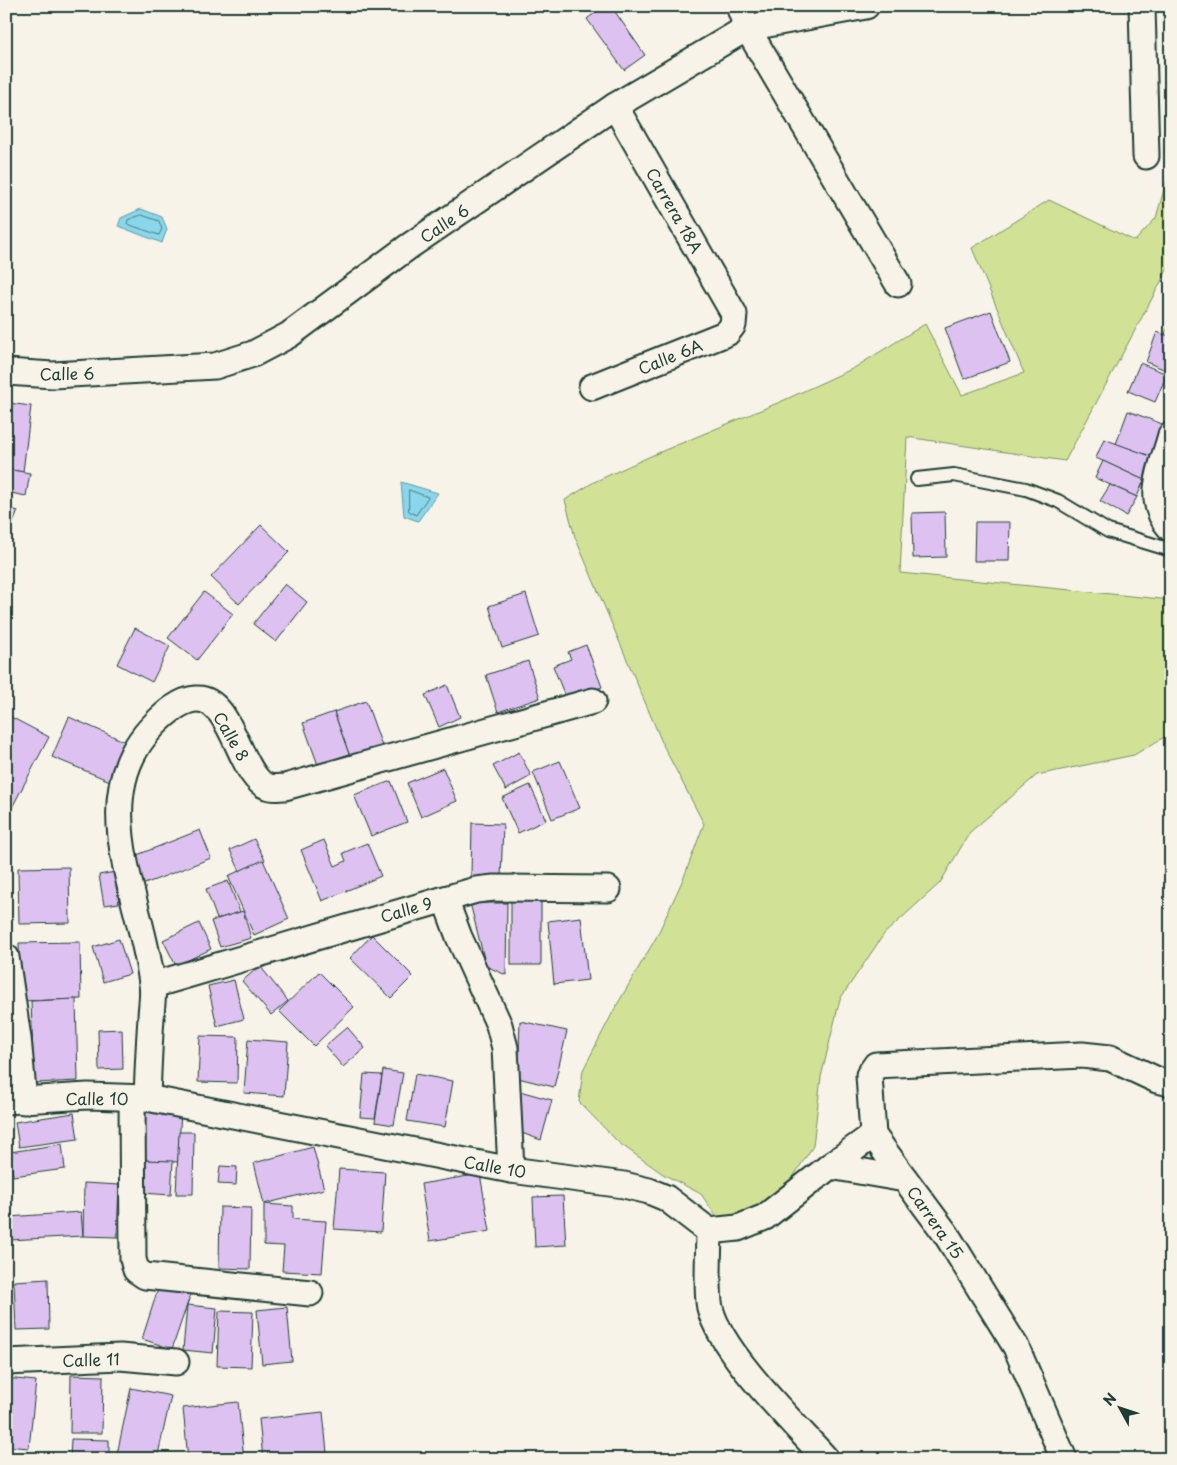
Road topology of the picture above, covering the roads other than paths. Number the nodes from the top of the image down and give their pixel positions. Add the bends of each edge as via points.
1 (866, 6) edge
2 (1142, 6) edge
3 (743, 17) edge
4 (615, 106) junction
5 (1146, 156) dead end
6 (898, 284) dead end
7 (734, 314) joint
8 (6, 372) edge
9 (592, 387) dead end
10 (1171, 435) edge
11 (917, 479) dead end
12 (1171, 529) edge
13 (1171, 550) edge
14 (593, 701) dead end
15 (608, 889) dead end
16 (445, 898) junction
17 (6, 957) edge
18 (153, 985) junction
19 (1171, 1083) edge
20 (139, 1098) junction
21 (15, 1101) edge
22 (873, 1135) junction
23 (830, 1166) junction
24 (511, 1170) junction
25 (906, 1179) junction
26 (709, 1231) junction
27 (310, 1292) dead end
28 (6, 1362) edge
29 (176, 1362) dead end
30 (826, 1459) edge
31 (1064, 1459) edge

1 - 3 street, Calle 6
2 - 5 street
3 - 4 street, Calle 6
3 - 6 street
4 - 7 street, Carrera 18A
4 - 8 street, Calle 6 via 408,247 296,330 253,354 215,366 53,375
7 - 9 street, Calle 6A via 733,325 727,333
10 - 12 street via 1156,491 1156,505 1162,520
11 - 13 lane via 954,476 1026,489 1058,501 1108,531
14 - 18 street, Calle 8 via 285,787 268,788 257,780 219,709 197,699 186,701 166,713 135,750 119,801 119,832
15 - 16 street via 494,888
16 - 18 street, Calle 9
16 - 24 street, Calle 9 via 458,937 499,1025 505,1048
17 - 21 street via 18,1038
18 - 20 street, Calle 8
19 - 22 street via 1157,1080 1110,1058 1082,1055 876,1065 869,1075
20 - 21 street, Calle 10 via 88,1096
20 - 24 street, Calle 10
20 - 27 street, Calle 8 via 132,1259 136,1270 145,1276
22 - 23 street
22 - 25 street
23 - 25 street, Carrera 15
23 - 26 street via 765,1217 738,1228
24 - 26 street, Calle 10 via 649,1191 666,1198
25 - 31 street, Carrera 15 via 946,1234 1016,1347
26 - 30 street via 710,1308 722,1334 752,1376
28 - 29 street, Calle 11 via 120,1357

